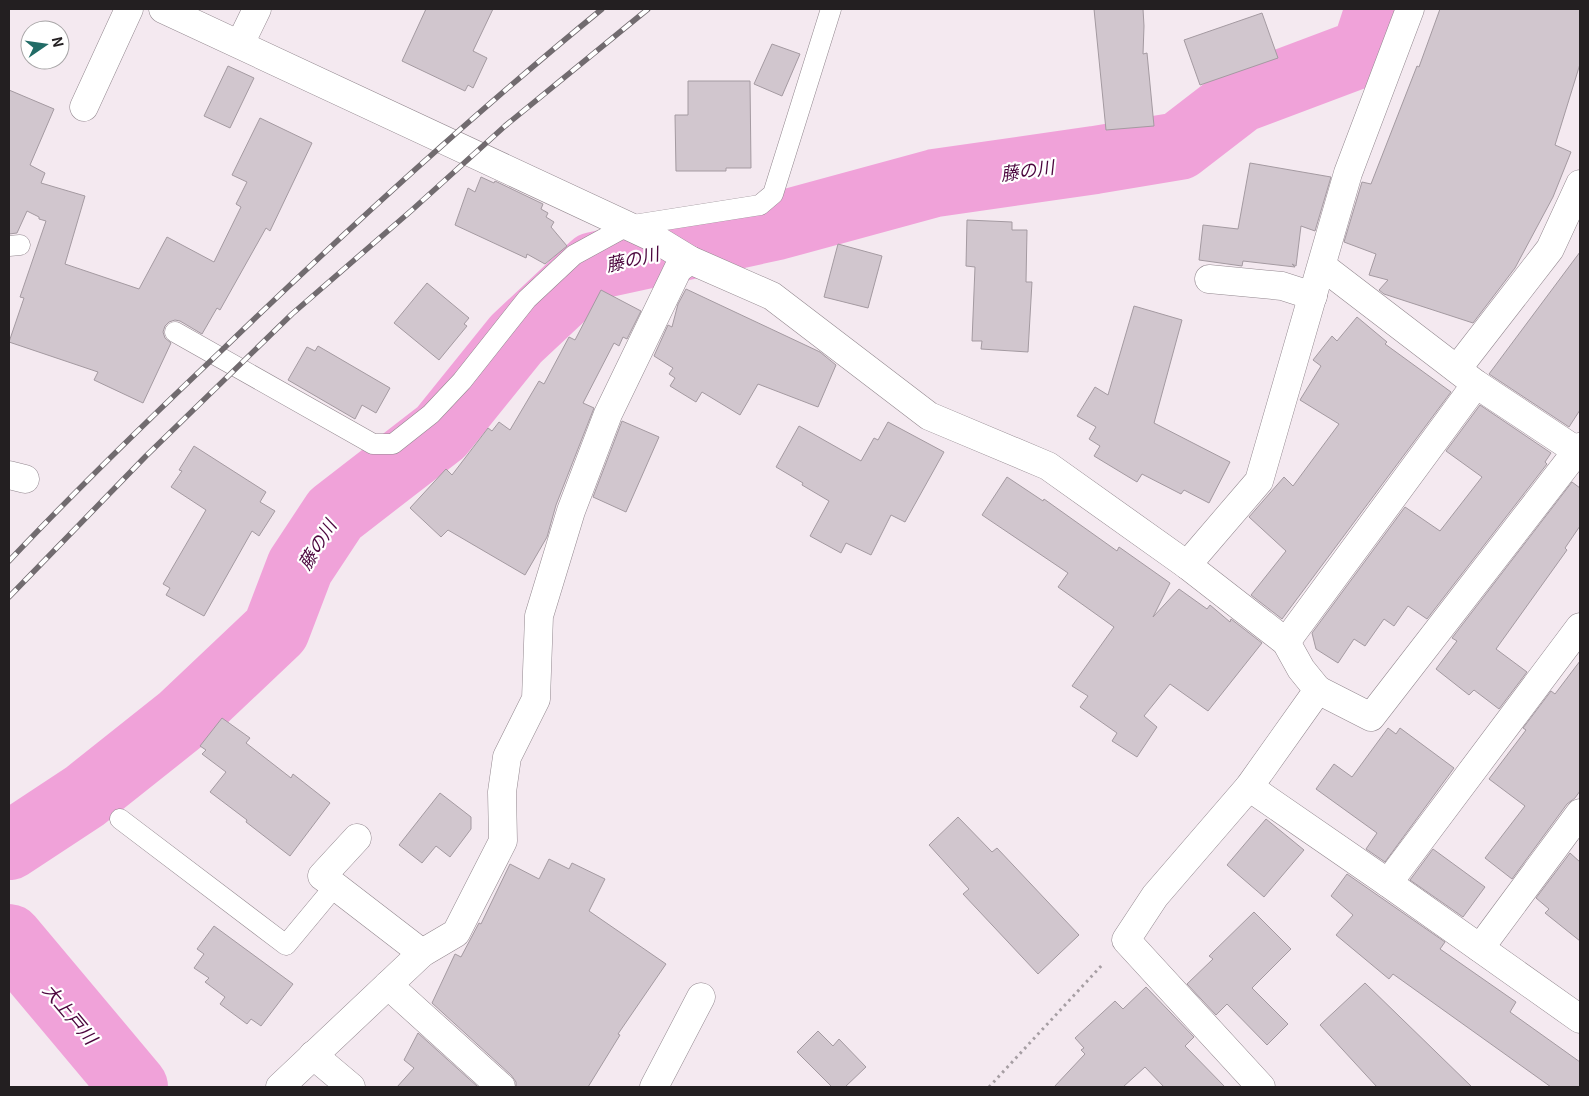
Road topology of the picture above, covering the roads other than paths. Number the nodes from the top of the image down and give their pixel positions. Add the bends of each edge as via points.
1 (129, 9) edge
2 (163, 9) edge
3 (257, 9) edge
4 (831, 9) edge
5 (1410, 9) edge
6 (240, 44) junction
7 (84, 107) dead end
8 (1580, 184) edge
9 (627, 226) junction
10 (686, 258) junction
11 (1322, 266) junction
12 (1209, 279) dead end
13 (1313, 296) junction
14 (175, 332) dead end
15 (1467, 377) junction
16 (1579, 450) edge
17 (1187, 565) junction
18 (1580, 627) edge
19 (1286, 642) junction
20 (1318, 690) junction
21 (1249, 787) junction
22 (1580, 814) edge
23 (120, 818) dead end
24 (357, 838) dead end
25 (1388, 883) junction
26 (335, 886) junction
27 (1480, 948) junction
28 (422, 953) junction
29 (388, 986) junction
30 (701, 997) dead end
31 (1579, 1015) edge
32 (314, 1055) junction
33 (280, 1087) edge
34 (351, 1087) edge
35 (501, 1087) edge
36 (654, 1087) edge
37 (1262, 1087) edge

1 - 7 street
2 - 6 street
3 - 6 street
4 - 9 lane via 773,194 760,205
5 - 11 street via 1348,174
6 - 9 street
8 - 15 street via 1550,249
9 - 10 street
9 - 14 lane via 574,255 550,276 527,299 462,381 431,414 393,444 373,444
10 - 17 street via 772,296 929,416 1048,466
10 - 28 street via 608,414 570,511 539,616 536,699 507,757 502,792 503,842 456,933
11 - 13 street
11 - 15 street
12 - 13 street via 1282,286
13 - 17 street via 1259,481
15 - 16 street
15 - 19 street
16 - 20 street via 1370,717
17 - 19 street
18 - 25 street
19 - 20 street
20 - 21 street
21 - 25 street
21 - 37 street via 1155,896 1126,940
22 - 27 street
23 - 26 lane via 286,945
24 - 26 street via 322,876
25 - 27 street
26 - 28 street
27 - 31 street
28 - 29 street
29 - 32 street
29 - 35 street
30 - 36 street
32 - 33 street
32 - 34 street

